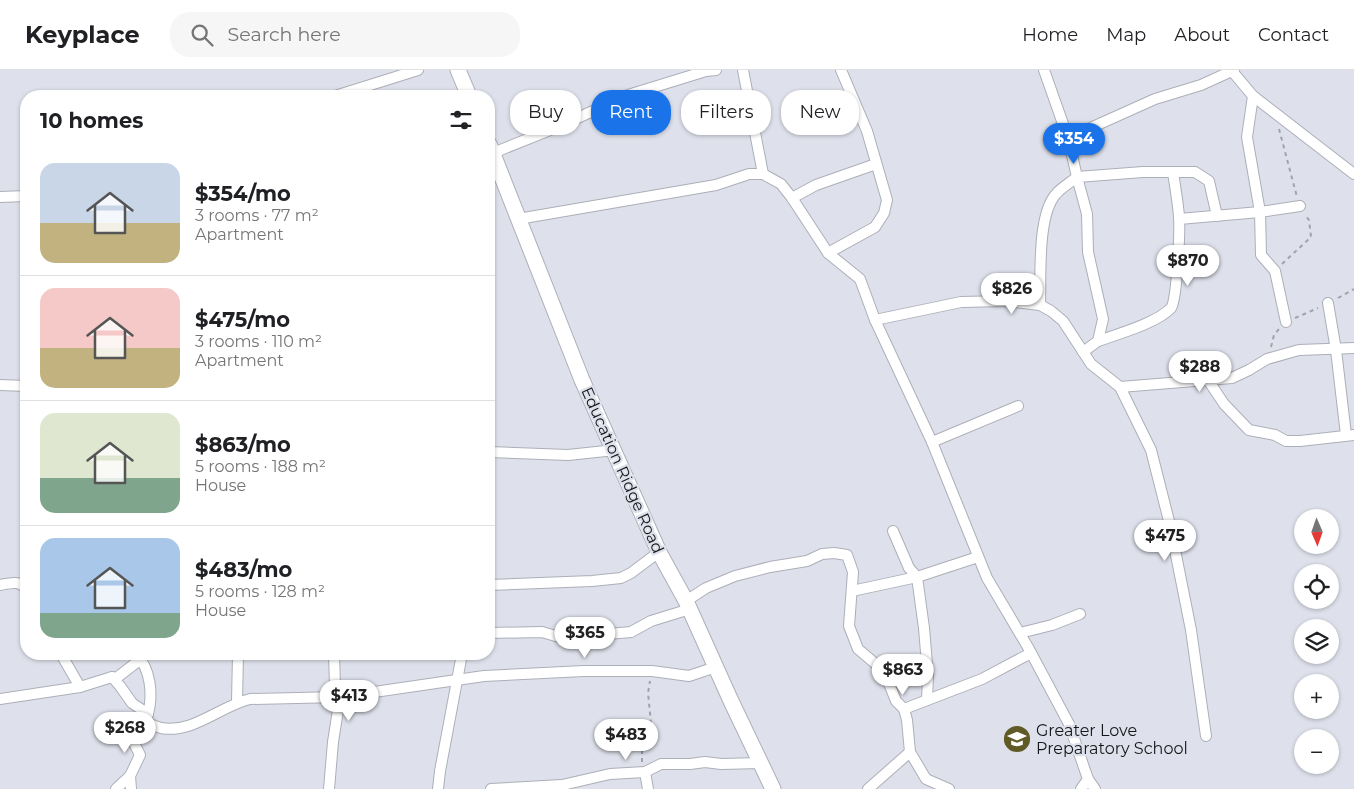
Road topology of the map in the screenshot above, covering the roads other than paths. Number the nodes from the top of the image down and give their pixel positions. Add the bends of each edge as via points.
1 (418, 70) edge
2 (458, 70) edge
3 (716, 70) edge
4 (743, 70) edge
5 (841, 70) edge
6 (1044, 70) edge
7 (1233, 70) edge
8 (354, 90) edge
9 (466, 90) edge
10 (1253, 96) junction
11 (1068, 138) junction
12 (495, 147) edge
13 (495, 159) edge
14 (876, 164) junction
15 (1173, 172) junction
16 (763, 174) junction
17 (1354, 174) edge
18 (1077, 177) junction
19 (20, 196) edge
20 (0, 197) edge
21 (792, 198) junction
22 (1300, 206) dead end
23 (1260, 212) junction
24 (1217, 216) junction
25 (518, 219) junction
26 (1179, 219) junction
27 (828, 253) junction
28 (1328, 304) road end
29 (1040, 306) junction
30 (875, 320) junction
31 (1286, 322) road end
32 (1098, 341) junction
33 (1354, 348) edge
34 (1336, 350) junction
35 (1083, 352) junction
36 (1208, 380) junction
37 (0, 385) edge
38 (20, 386) edge
39 (1120, 388) junction
40 (1018, 406) dead end
41 (1350, 435) edge
42 (932, 442) junction
43 (614, 450) junction
44 (495, 452) edge
45 (893, 531) dead end
46 (659, 552) junction
47 (978, 558) junction
48 (916, 577) junction
49 (0, 584) edge
50 (20, 584) edge
51 (495, 585) edge
52 (852, 591) junction
53 (688, 605) junction
54 (1080, 614) dead end
55 (495, 633) edge
56 (1020, 633) junction
57 (1031, 653) junction
58 (65, 660) edge
59 (134, 660) edge
60 (140, 660) edge
61 (238, 660) edge
62 (334, 660) edge
63 (461, 660) edge
64 (716, 668) junction
65 (112, 677) junction
66 (458, 679) junction
67 (80, 687) junction
68 (340, 697) junction
69 (0, 699) edge
70 (927, 700) junction
71 (237, 702) junction
72 (904, 709) junction
73 (145, 717) junction
74 (1206, 736) dead end
75 (910, 752) junction
76 (761, 764) junction
77 (645, 772) junction
78 (130, 776) junction
79 (1088, 779) junction
80 (529, 788) edge
81 (116, 789) edge
82 (131, 789) edge
83 (329, 789) edge
84 (438, 789) edge
85 (491, 789) edge
86 (648, 789) edge
87 (773, 789) edge
88 (868, 789) edge
89 (949, 789) edge
90 (1081, 789) edge
91 (1095, 789) edge

1 - 8 street
2 - 9 main road
3 - 12 street via 628,95 560,126
4 - 16 street
5 - 14 street via 867,131
6 - 11 street
7 - 10 street
7 - 11 street via 1201,85 1155,99
10 - 17 street
10 - 23 street via 1247,137
11 - 18 street
13 - 25 main road, Education Ridge Road
14 - 21 street via 816,185
14 - 27 street via 887,200 884,213 875,227
15 - 18 street
15 - 24 street via 1195,172 1209,181
15 - 26 street
16 - 21 street via 781,184
16 - 25 street via 749,174 716,185
18 - 29 street via 1055,194 1047,213 1042,238
18 - 32 street via 1087,214 1088,252 1103,319
19 - 20 street
21 - 27 street
22 - 23 street
23 - 24 street
23 - 31 street via 1261,255 1275,271
24 - 26 street
25 - 43 main road, Education Ridge Road via 582,380
26 - 32 street via 1173,305 1136,328
27 - 30 street via 860,279
28 - 34 street
29 - 30 street via 1005,301 960,302
29 - 35 street via 1063,321
30 - 42 street
32 - 35 street
33 - 34 street
34 - 36 street via 1299,350 1268,359 1232,378
34 - 41 street
35 - 39 street via 1091,364
36 - 39 street
36 - 41 street via 1224,404 1249,430 1300,441
37 - 38 street
39 - 74 street via 1151,450 1170,525 1192,630
40 - 42 street
42 - 47 street
43 - 44 street via 568,455
43 - 46 main road, Education Ridge Road
45 - 48 street
46 - 51 street via 621,578
46 - 53 main road, Education Ridge Road
47 - 48 street
47 - 56 street
48 - 52 street
48 - 70 street via 924,628
49 - 50 street
52 - 53 street via 853,572 847,555 834,552 735,576 706,588
52 - 72 street via 849,626 858,649 884,671 896,701
53 - 55 street via 632,632 559,637 542,632
53 - 64 main road, Education Ridge Road
54 - 56 street
56 - 57 street
57 - 70 street via 982,679
57 - 79 street via 1069,724
58 - 67 street
59 - 65 street via 115,678
60 - 73 street via 150,684 151,700
61 - 71 street
62 - 68 street via 334,686
63 - 66 street
64 - 66 street via 689,676 652,671 584,671
64 - 76 main road, Education Ridge Road
65 - 67 street
65 - 73 street
66 - 68 street
66 - 84 street
67 - 69 street
68 - 71 street
68 - 83 street
70 - 72 street
71 - 73 street via 183,727 158,728
72 - 75 street
73 - 78 street via 135,745 140,755
75 - 88 street
75 - 89 street via 926,779
76 - 77 street via 661,764
76 - 87 main road, Education Ridge Road
77 - 80 street via 610,774 562,785
77 - 86 street
78 - 81 street
78 - 82 street
79 - 90 street
79 - 91 street
80 - 85 street

